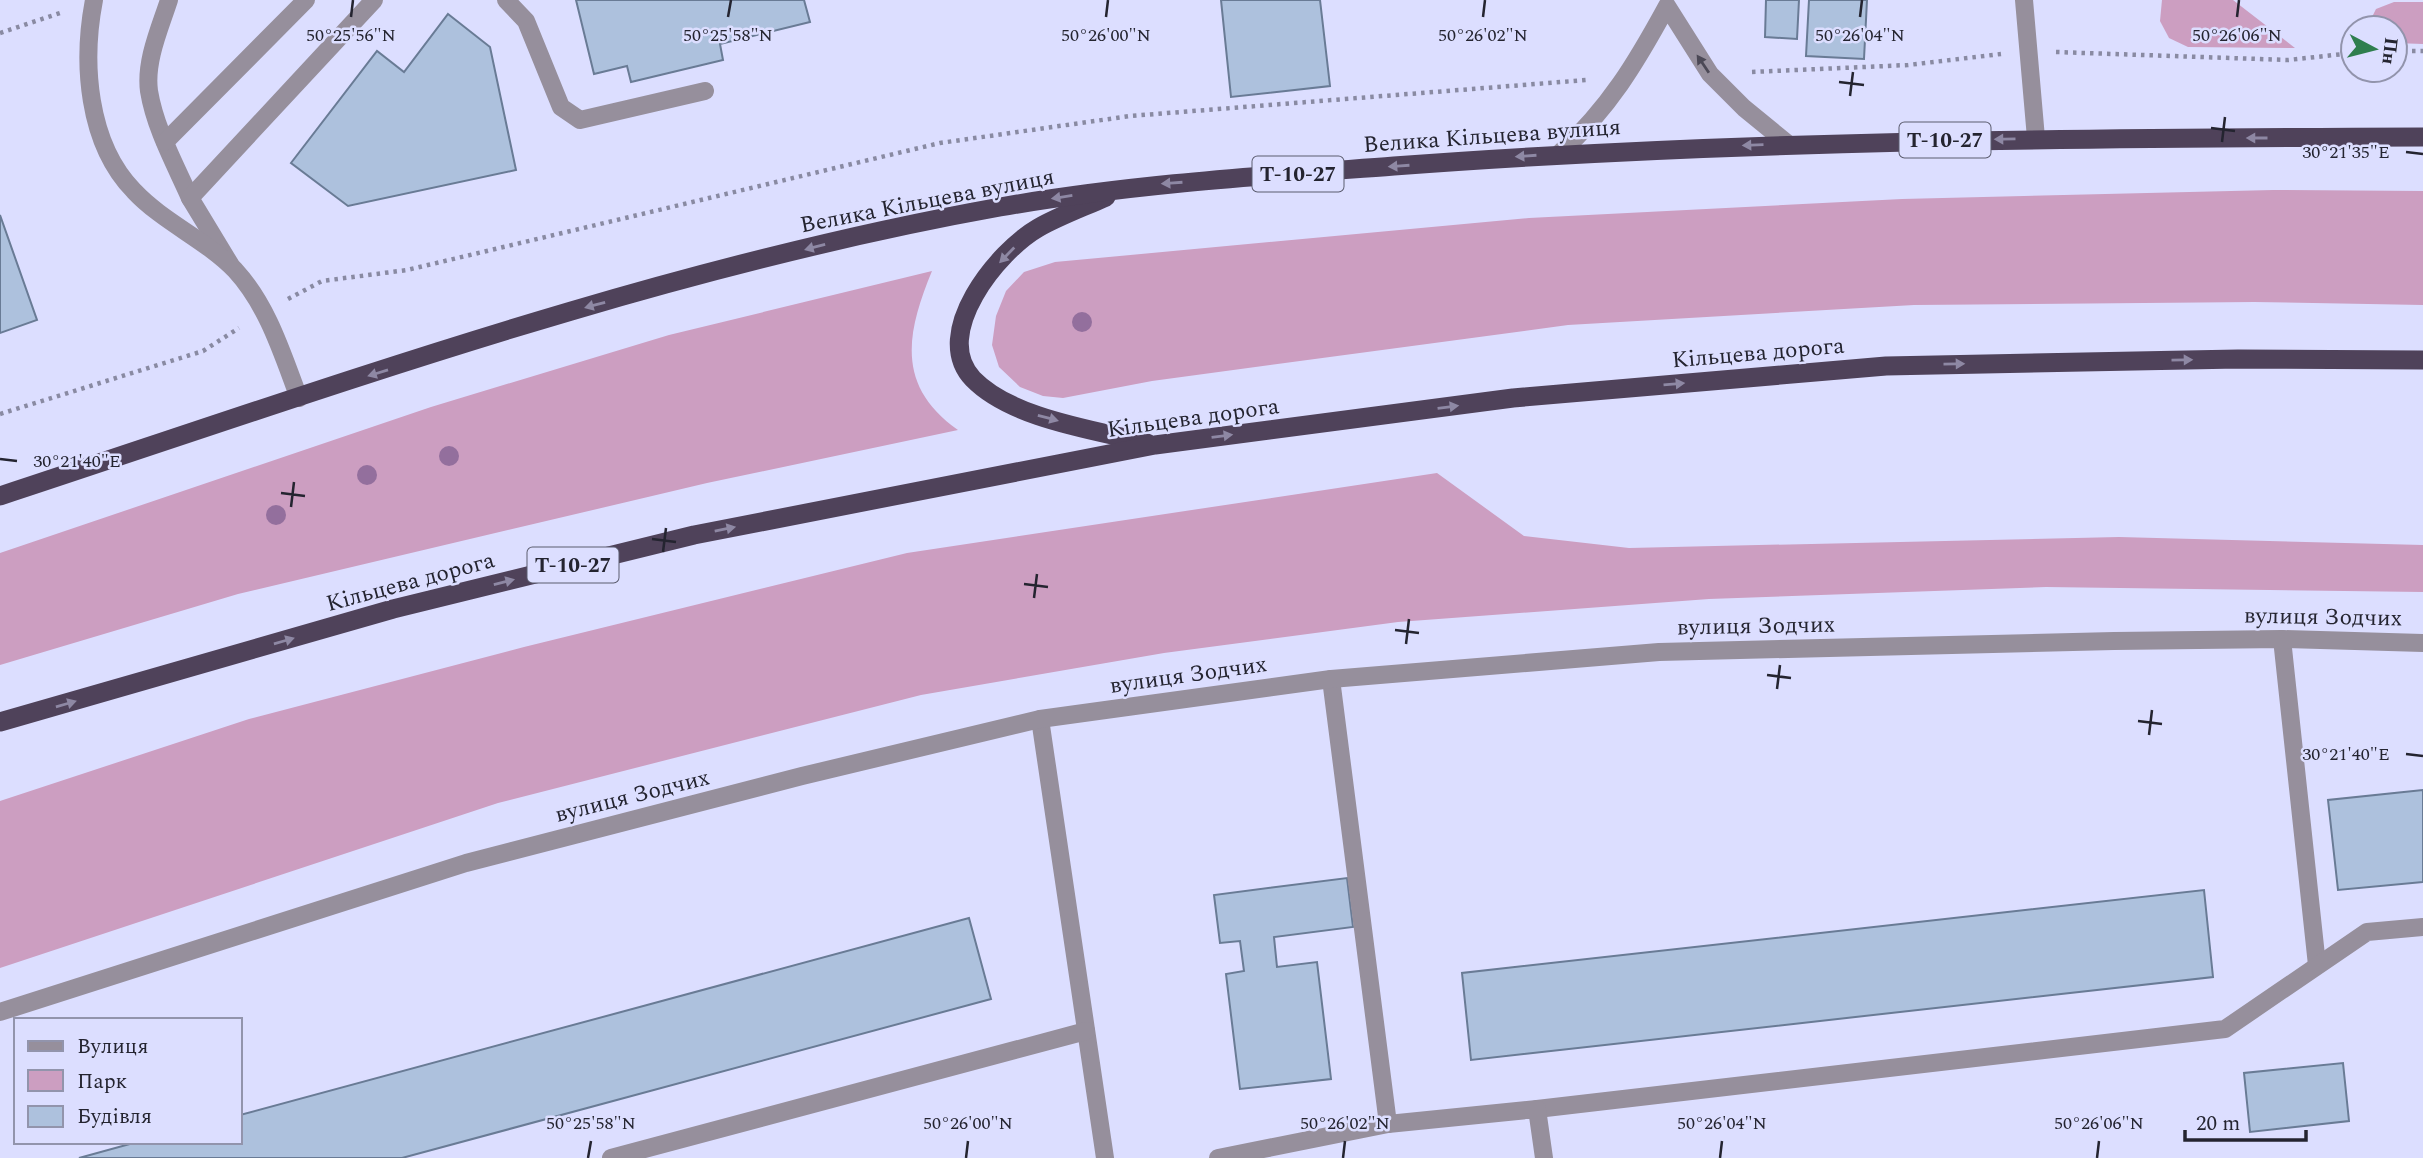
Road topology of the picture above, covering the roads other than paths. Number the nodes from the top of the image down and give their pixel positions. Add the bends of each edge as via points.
1 (169, 0) edge
2 (306, 0) edge
3 (374, 0) edge
4 (506, 0) edge
5 (2024, 0) edge
6 (94, 1) edge
7 (1667, 3) edge
8 (705, 91) dead end
9 (2423, 137) edge
10 (2036, 138) junction
11 (165, 142) junction
12 (1788, 144) junction
13 (1560, 153) junction
14 (1129, 187) junction
15 (190, 198) junction
16 (234, 270) junction
17 (2423, 360) edge
18 (299, 398) junction
19 (1155, 445) junction
20 (0, 496) edge
21 (2282, 639) junction
22 (2423, 643) edge
23 (1331, 679) junction
24 (1040, 719) junction
25 (0, 722) edge
26 (2423, 927) edge
27 (2317, 965) junction
28 (0, 1012) edge
29 (1086, 1031) junction
30 (1537, 1110) junction
31 (1388, 1124) junction
32 (611, 1158) edge
33 (1105, 1158) edge
34 (1218, 1158) edge
35 (1544, 1158) edge

1 - 11 street via 152,56 149,89
2 - 11 street
3 - 15 street
4 - 8 street via 526,22 561,107 580,120
5 - 10 street
6 - 16 street via 88,91 106,149 133,191
12 -> 7 street via 1710,75
7 - 13 street via 1628,77 1593,123
9 -> 10 highway, Велика Кільцева вулиця / Т-10-27
10 -> 12 highway, Велика Кільцева вулиця / Т-10-27
11 - 15 street
12 -> 13 highway, Велика Кільцева вулиця / Т-10-27
13 -> 14 highway, Велика Кільцева вулиця / Т-10-27
14 -> 18 highway, Велика Кільцева вулиця / Т-10-27 via 999,207 848,238 588,307
14 -> 19 highway via 1037,229 1010,251 981,284 963,316 958,340 971,378 996,397 1040,416
15 - 16 street
16 - 18 street via 266,311
19 -> 17 highway, Кільцева дорога / Т-10-27 via 1513,398 1886,366
18 - 20 highway, Велика Кільцева вулиця / Т-10-27
25 -> 19 highway, Кільцева дорога / Т-10-27 via 393,610 694,535
21 - 22 street, вулиця Зодчих
21 - 23 street, вулиця Зодчих via 1659,652
21 - 27 street
23 - 24 street, вулиця Зодчих
23 - 31 street
24 - 28 street, вулиця Зодчих via 466,863
24 - 29 street
26 - 27 street via 2367,932
27 - 30 street via 2225,1029
29 - 32 street
29 - 33 street
30 - 31 street
30 - 35 street
31 - 34 street

